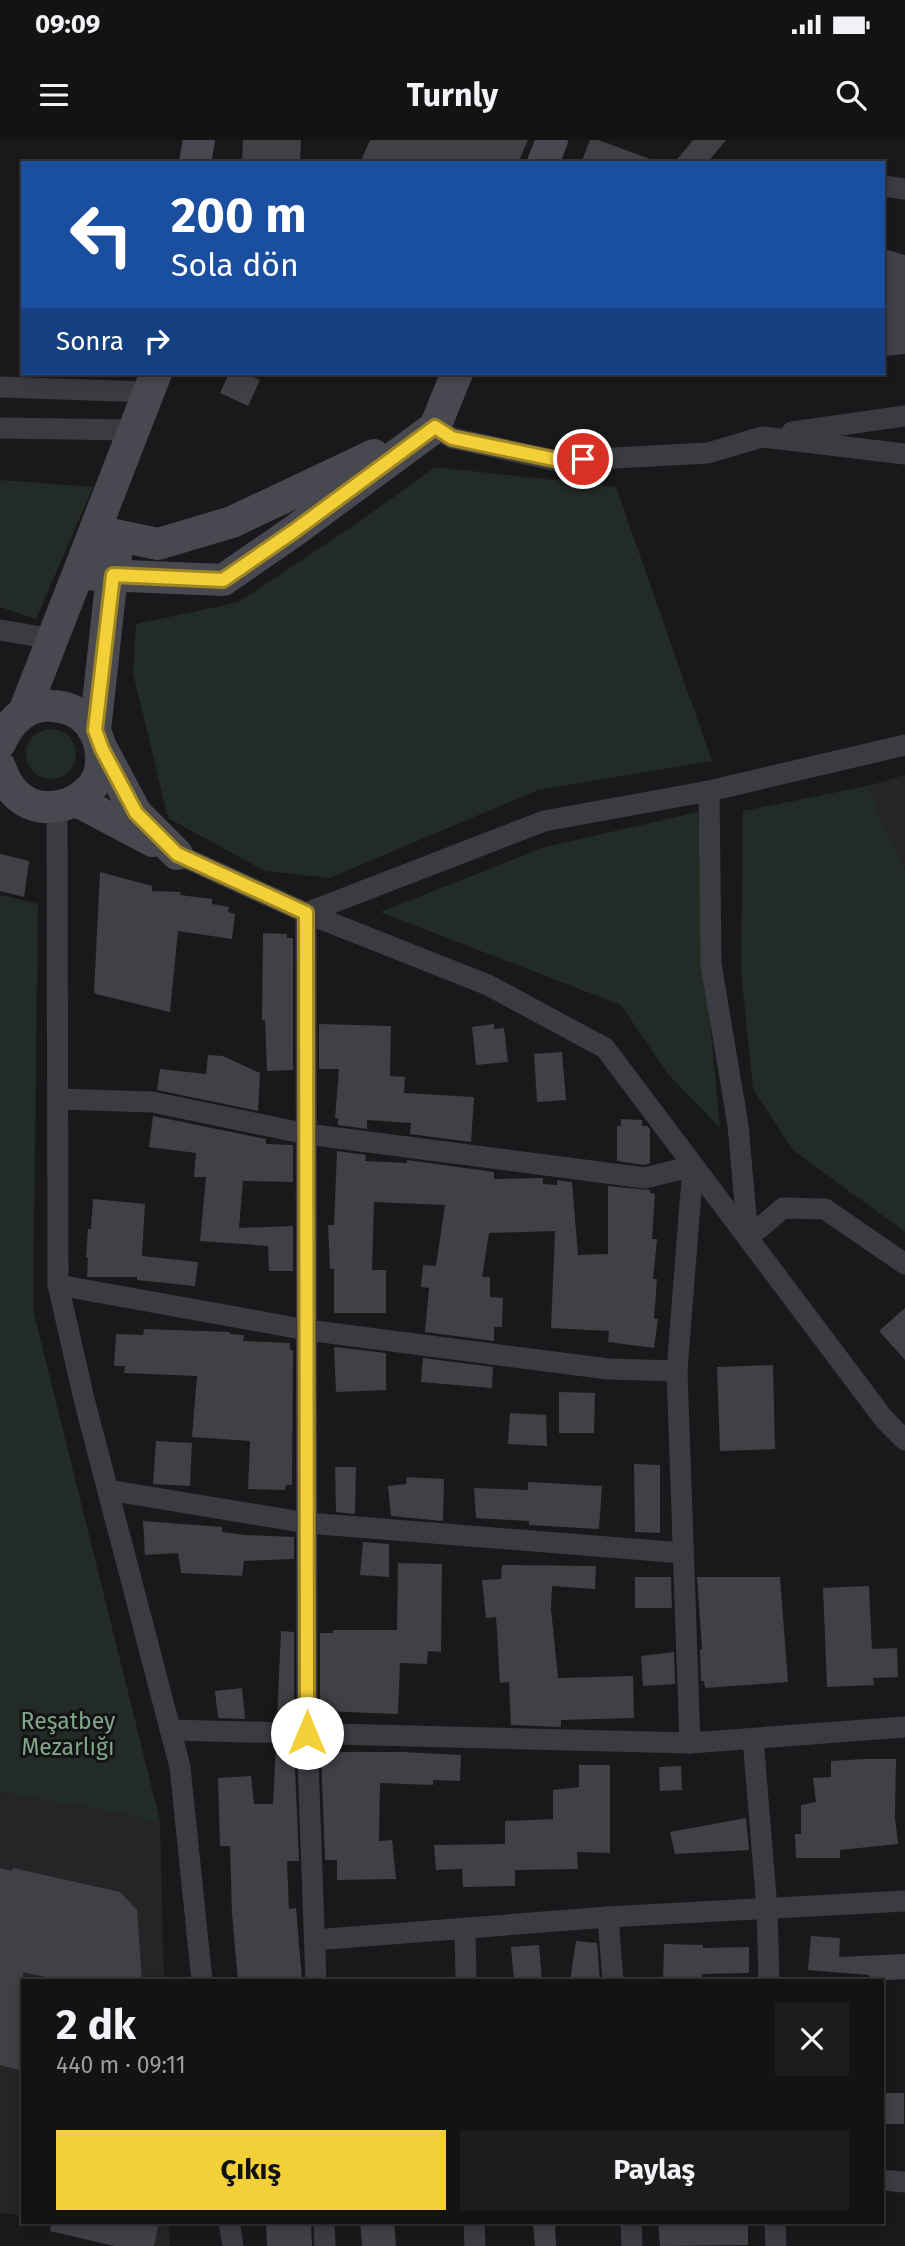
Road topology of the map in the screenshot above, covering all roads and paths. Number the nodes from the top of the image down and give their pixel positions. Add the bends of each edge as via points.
1 (199, 140) edge
2 (552, 140) edge
3 (195, 161) edge
4 (544, 161) edge
5 (885, 186) edge
6 (905, 189) edge
7 (456, 375) edge
8 (152, 382) edge
9 (0, 387) edge
10 (905, 416) edge
11 (435, 427) junction
12 (0, 428) edge
13 (134, 430) junction
14 (762, 437) junction
15 (905, 454) edge
16 (108, 534) junction
17 (79, 574) junction
18 (113, 575) junction
19 (0, 630) edge
20 (53, 639) junction
21 (24, 712) junction
22 (98, 740) junction
23 (0, 743) edge
24 (905, 745) edge
25 (0, 767) edge
26 (709, 791) junction
27 (57, 805) junction
28 (0, 807) edge
29 (177, 854) junction
30 (306, 913) junction
31 (58, 1100) junction
32 (307, 1134) junction
33 (693, 1166) junction
34 (748, 1238) junction
35 (905, 1264) edge
36 (58, 1285) junction
37 (307, 1331) junction
38 (677, 1371) junction
39 (905, 1440) edge
40 (108, 1490) junction
41 (307, 1523) junction
42 (683, 1552) junction
43 (905, 1727) edge
44 (170, 1730) junction
45 (307, 1733) junction
46 (753, 1739) junction
47 (690, 1744) junction
48 (905, 1901) edge
49 (767, 1908) junction
50 (608, 1917) junction
51 (465, 1929) junction
52 (314, 1940) junction
53 (202, 1979) edge
54 (316, 1979) edge
55 (466, 1979) edge
56 (614, 1979) edge
57 (769, 1979) edge
58 (884, 2180) edge
59 (905, 2182) edge
60 (229, 2224) edge
61 (324, 2224) edge
62 (474, 2224) edge
63 (631, 2224) edge
64 (775, 2224) edge
65 (233, 2246) edge
66 (325, 2246) edge
67 (475, 2246) edge
68 (632, 2246) edge
69 (776, 2246) edge

1 - 3 street
2 - 4 street
5 - 6 street
7 - 11 street
8 - 9 street
8 - 13 street
10 - 14 street
11 - 14 street via 452,438 558,460 708,453
11 - 16 street via 233,522 158,544
11 - 18 street via 223,580
12 - 13 street
13 - 16 street
14 - 15 street
16 - 17 street
16 - 18 street
17 - 18 street
17 - 20 street
18 - 22 street
19 - 20 street
20 - 21 street
21 - 22 street via 43,705 63,706 81,715
21 - 23 street via 9,725
22 - 27 street via 101,769 92,788
22 - 29 street via 136,813
24 - 26 street
25 - 27 street via 5,783 19,798
26 - 30 street via 544,821
26 - 34 street via 710,964 738,1125
27 - 28 street
27 - 29 street
27 - 31 street
29 - 30 street
30 - 32 street
30 - 33 street via 488,985 605,1048
31 - 32 street via 152,1102
31 - 36 street
32 - 33 street via 645,1178
32 - 37 street
33 - 34 street
33 - 38 street
34 - 35 street via 783,1208 825,1209
34 - 39 street via 884,1419
36 - 37 street
36 - 40 street
37 - 38 street via 608,1369
37 - 41 street
38 - 42 street
40 - 41 street
40 - 44 street
41 - 42 street
41 - 45 street
42 - 47 street
43 - 46 street
44 - 45 street
44 - 53 street via 180,1767
45 - 47 street
45 - 52 street
46 - 47 street
46 - 49 street
48 - 49 street
49 - 50 street
49 - 57 street
50 - 51 street
50 - 56 street
51 - 52 street
51 - 55 street
52 - 54 street
58 - 59 street
60 - 65 street
61 - 66 street
62 - 67 street
63 - 68 street
64 - 69 street

